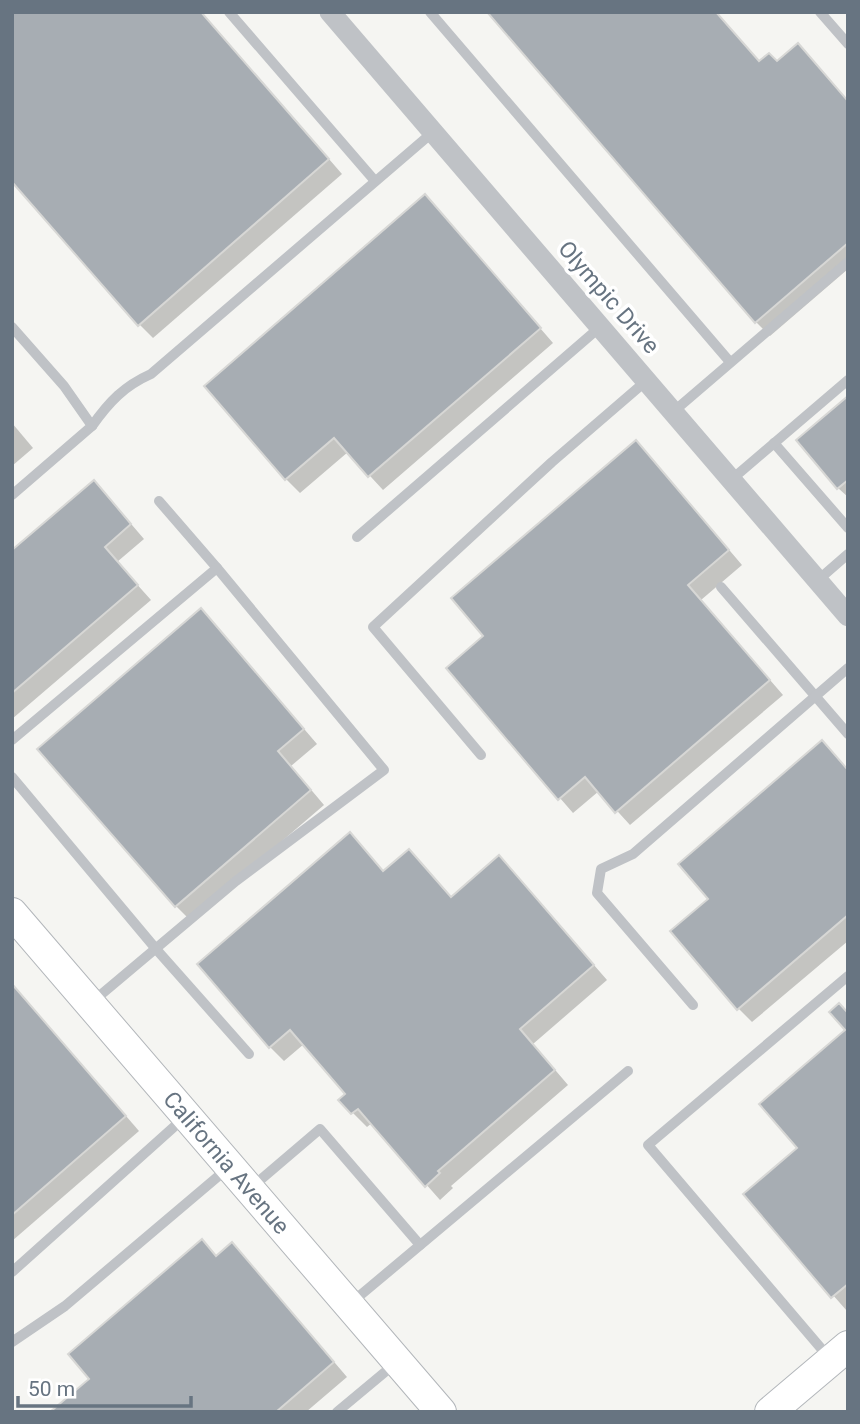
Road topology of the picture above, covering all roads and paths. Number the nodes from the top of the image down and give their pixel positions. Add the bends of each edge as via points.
1 (229, 12) edge
2 (330, 12) edge
3 (430, 12) edge
4 (820, 12) edge
5 (848, 44) edge
6 (433, 132) junction
7 (375, 181) junction
8 (848, 262) edge
9 (12, 327) edge
10 (600, 327) junction
11 (730, 362) junction
12 (848, 380) edge
13 (646, 381) junction
14 (673, 412) junction
15 (92, 426) junction
16 (775, 443) junction
17 (731, 480) junction
18 (12, 495) edge
19 (159, 501) dead end
20 (848, 528) edge
21 (357, 537) dead end
22 (848, 554) edge
23 (217, 568) junction
24 (817, 581) junction
25 (721, 587) dead end
26 (848, 616) edge
27 (848, 668) edge
28 (816, 696) junction
29 (848, 734) edge
30 (12, 740) edge
31 (481, 755) dead end
32 (12, 777) edge
33 (12, 913) edge
34 (156, 949) junction
35 (848, 976) edge
36 (91, 1004) junction
37 (693, 1005) dead end
38 (249, 1055) dead end
39 (628, 1071) dead end
40 (187, 1116) junction
41 (230, 1166) junction
42 (250, 1189) junction
43 (420, 1245) junction
44 (12, 1272) edge
45 (349, 1305) junction
46 (12, 1342) edge
47 (840, 1353) edge
48 (397, 1361) junction
49 (337, 1412) edge
50 (441, 1412) edge
51 (770, 1412) edge

1 - 7 lane
2 - 6 street, Olympic Drive
3 - 11 lane
4 - 5 lane
6 - 7 lane
6 - 10 street, Olympic Drive
7 - 15 lane via 151,374 114,396
8 - 11 lane
9 - 15 lane
10 - 13 street, Olympic Drive
10 - 21 lane
11 - 14 lane
12 - 16 lane
13 - 14 street, Olympic Drive
13 - 31 lane via 373,627
14 - 17 street, Olympic Drive
15 - 18 lane
16 - 17 lane
16 - 20 lane
17 - 24 street, Olympic Drive
19 - 23 lane
22 - 24 lane
23 - 30 lane
23 - 34 lane via 384,770 236,881
24 - 26 street, Olympic Drive
25 - 28 lane
27 - 28 lane
28 - 29 lane
28 - 37 lane via 633,854 601,869 597,893
32 - 34 lane
33 - 36 main road, California Avenue
34 - 36 lane
34 - 38 lane
35 - 47 lane via 648,1145
36 - 40 main road, California Avenue
39 - 43 lane
40 - 41 main road, California Avenue
40 - 44 lane
41 - 42 main road, California Avenue
41 - 46 lane via 65,1306
42 - 43 lane via 320,1129
42 - 45 main road, California Avenue
43 - 45 lane
45 - 48 main road, California Avenue
47 - 51 main road
48 - 49 lane
48 - 50 main road, California Avenue

